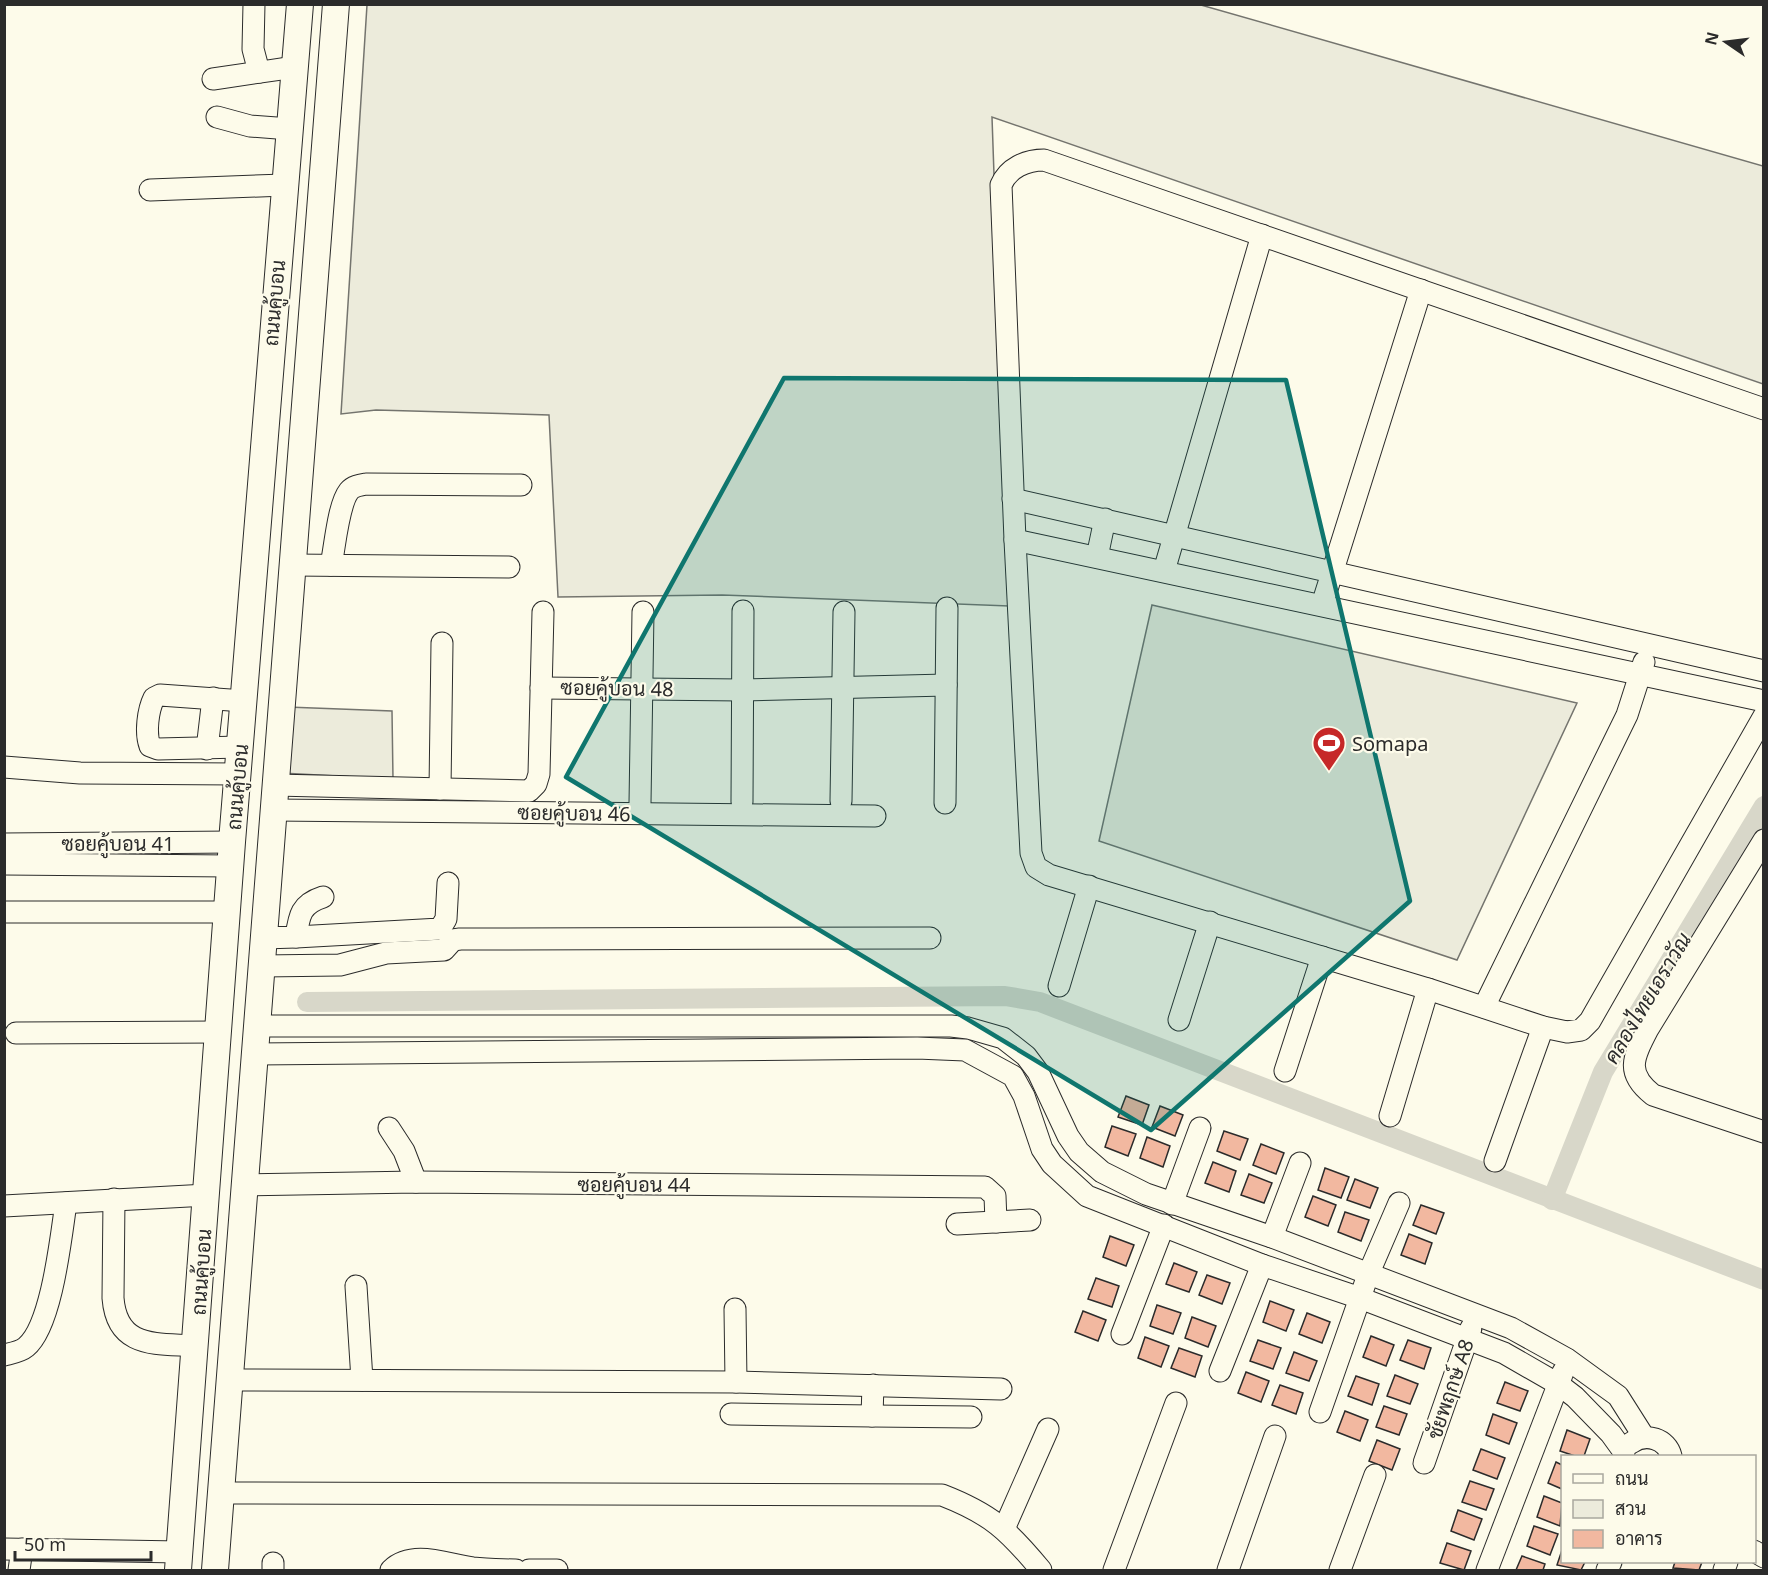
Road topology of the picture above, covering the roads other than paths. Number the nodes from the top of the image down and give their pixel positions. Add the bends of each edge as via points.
1 (254, 4) edge
2 (300, 4) edge
3 (336, 4) edge
4 (295, 67) junction
5 (259, 72) junction
6 (213, 79) dead end
7 (217, 117) dead end
8 (290, 129) junction
9 (285, 185) junction
10 (150, 190) dead end
11 (1262, 236) junction
12 (1421, 290) junction
13 (1764, 409) edge
14 (521, 485) dead end
15 (1013, 499) junction
16 (1105, 519) junction
17 (1174, 535) junction
18 (1015, 540) junction
19 (1097, 557) junction
20 (292, 565) junction
21 (331, 565) junction
22 (509, 567) dead end
23 (1164, 571) junction
24 (1332, 572) junction
25 (1322, 605) junction
26 (947, 608) dead end
27 (743, 611) dead end
28 (543, 612) dead end
29 (643, 612) dead end
30 (844, 612) dead end
31 (442, 643) dead end
32 (1647, 645) junction
33 (1764, 671) edge
34 (1642, 675) junction
35 (946, 685) junction
36 (541, 688) junction
37 (642, 689) junction
38 (844, 689) junction
39 (742, 690) junction
40 (213, 698) junction
41 (244, 700) junction
42 (1764, 701) edge
43 (1764, 716) edge
44 (240, 747) junction
45 (207, 749) junction
46 (4, 767) edge
47 (238, 774) junction
48 (440, 789) junction
49 (274, 798) junction
50 (841, 801) dead end
51 (742, 802) dead end
52 (640, 803) dead end
53 (945, 803) dead end
54 (875, 816) dead end
55 (1764, 840) edge
56 (4, 844) edge
57 (231, 854) junction
58 (4, 864) edge
59 (1757, 864) edge
60 (448, 883) dead end
61 (1089, 886) junction
62 (323, 897) dead end
63 (4, 912) edge
64 (227, 912) junction
65 (1210, 922) junction
66 (296, 937) junction
67 (263, 938) junction
68 (930, 938) dead end
69 (1322, 957) junction
70 (262, 966) junction
71 (1059, 986) dead end
72 (1428, 989) junction
73 (1484, 1006) junction
74 (1179, 1020) dead end
75 (257, 1026) junction
76 (1543, 1027) junction
77 (968, 1028) junction
78 (219, 1032) junction
79 (16, 1033) dead end
80 (964, 1050) junction
81 (255, 1054) junction
82 (1286, 1071) dead end
83 (1390, 1116) dead end
84 (388, 1128) dead end
85 (1200, 1128) dead end
86 (1764, 1132) edge
87 (1495, 1161) dead end
88 (1300, 1163) dead end
89 (416, 1182) junction
90 (244, 1185) junction
91 (207, 1195) junction
92 (114, 1199) junction
93 (66, 1203) junction
94 (1399, 1203) dead end
95 (1172, 1204) junction
96 (4, 1206) edge
97 (1030, 1220) dead end
98 (996, 1222) junction
99 (957, 1224) dead end
100 (1164, 1225) junction
101 (1272, 1237) junction
102 (1262, 1265) junction
103 (1368, 1275) junction
104 (356, 1286) dead end
105 (1360, 1298) junction
106 (735, 1309) dead end
107 (1475, 1314) junction
108 (1122, 1335) dead end
109 (1467, 1339) junction
110 (195, 1346) junction
111 (4, 1354) edge
112 (1568, 1359) junction
113 (1220, 1371) dead end
114 (229, 1380) junction
115 (363, 1380) junction
116 (736, 1382) junction
117 (1558, 1384) junction
118 (873, 1385) junction
119 (1001, 1389) dead end
120 (1176, 1402) dead end
121 (1320, 1412) dead end
122 (731, 1414) dead end
123 (872, 1416) junction
124 (970, 1417) dead end
125 (1048, 1429) dead end
126 (1275, 1436) dead end
127 (1644, 1437) junction
128 (1623, 1454) edge
129 (1670, 1455) edge
130 (1424, 1463) dead end
131 (1375, 1475) dead end
132 (221, 1493) junction
133 (1004, 1529) junction
134 (13, 1549) edge
135 (179, 1561) edge
136 (19, 1570) edge
137 (215, 1570) edge
138 (391, 1570) edge
139 (516, 1570) edge
140 (529, 1570) edge
141 (557, 1570) edge
142 (1041, 1570) edge
143 (1114, 1570) edge
144 (1228, 1570) edge
145 (1340, 1570) edge
146 (1487, 1570) edge

1 - 5 street via 253,49
2 - 4 main road, ถนนคู้บอน
3 - 20 main road, ถนนคู้บอน
4 - 5 street
4 - 8 main road, ถนนคู้บอน
5 - 6 street
7 - 8 street via 250,126
8 - 9 main road, ถนนคู้บอน
9 - 10 street
9 - 41 main road, ถนนคู้บอน
11 - 12 street
11 - 15 street via 1044,160 1026,162 1008,174 1002,185
11 - 17 street
12 - 13 street
12 - 24 street
14 - 21 street via 366,483 353,487 343,505
15 - 16 street
15 - 18 street
16 - 17 street
16 - 19 street
17 - 23 street
17 - 24 street
18 - 19 street
18 - 61 street via 1032,857 1036,867 1046,874
19 - 23 street
20 - 21 street
20 - 49 main road, ถนนคู้บอน
21 - 22 street
23 - 25 street
24 - 25 street
24 - 32 street
25 - 34 street
26 - 35 street
27 - 39 street
28 - 36 street
29 - 37 street
30 - 38 street
31 - 48 street
32 - 33 street
32 - 34 street
34 - 42 street
34 - 73 street via 1627,715
35 - 38 street, ซอยคู้บอน 48
35 - 53 street
36 - 37 street, ซอยคู้บอน 48
36 - 48 street, ซอยคู้บอน 48 via 539,774 533,788
37 - 39 street, ซอยคู้บอน 48
37 - 52 street
38 - 39 street, ซอยคู้บอน 48
38 - 50 street
39 - 51 street
40 - 41 street
40 - 45 street
40 - 45 street via 154,698 147,730 150,746 158,749
41 - 44 main road, ถนนคู้บอน
43 - 76 street via 1590,1021 1581,1030 1567,1032
44 - 45 street
44 - 47 main road, ถนนคู้บอน
46 - 47 street via 80,773
47 - 57 main road, ถนนคู้บอน
48 - 49 street, ซอยคู้บอน 48
49 - 54 street, ซอยคู้บอน 46
49 - 67 main road, ถนนคู้บอน
55 - 59 street
56 - 57 street, ซอยคู้บอน 41
57 - 58 street, ซอยคู้บอน 41
57 - 64 main road, ถนนคู้บอน
59 - 86 street via 1648,1029 1634,1073 1640,1085 1653,1095
60 - 66 street via 446,919 440,929
61 - 65 street
61 - 71 street
62 - 66 street via 306,904 301,911
63 - 64 street
64 - 78 main road, ถนนคู้บอน
65 - 69 street
65 - 74 street
66 - 67 street
67 - 70 main road, ถนนคู้บอน
68 - 70 street via 460,939 453,940 444,950 386,953 340,965
69 - 72 street
69 - 82 street
70 - 75 main road, ถนนคู้บอน
72 - 73 street
72 - 83 street
73 - 76 street
75 - 77 street
75 - 81 main road, ถนนคู้บอน
76 - 87 street
77 - 80 street
77 - 95 street via 1003,1038 1026,1056 1038,1072 1068,1136 1102,1172
78 - 79 street
78 - 91 main road, ถนนคู้บอน
80 - 81 street
80 - 100 street via 1013,1076 1042,1149 1072,1183 1087,1196
81 - 90 main road, ถนนคู้บอน
84 - 89 street via 404,1150
85 - 95 street
88 - 101 street
89 - 90 street, ซอยคู้บอน 44
89 - 98 street, ซอยคู้บอน 44 via 985,1187 995,1196
90 - 114 main road, ถนนคู้บอน
91 - 92 street
91 - 110 main road, ถนนคู้บอน
92 - 93 street
92 - 110 street via 113,1298 121,1326 140,1341
93 - 96 street
93 - 111 street via 50,1298 41,1327 27,1346
94 - 103 street
95 - 101 street
97 - 98 street
98 - 99 street
100 - 102 street
100 - 108 street
101 - 103 street
102 - 105 street
102 - 113 street
103 - 105 street
103 - 107 street
104 - 115 street
105 - 109 street
105 - 121 street
106 - 116 street
107 - 109 street, ชัยพฤกษ์ A8
107 - 112 street via 1511,1328
109 - 117 street via 1504,1353
109 - 130 street, ชัยพฤกษ์ A8
110 - 135 main road, ถนนคู้บอน
112 - 117 street
112 - 127 street via 1618,1396
114 - 115 street
114 - 132 main road, ถนนคู้บอน
115 - 116 street
116 - 118 street
117 - 128 street via 1611,1434
117 - 146 street
118 - 119 street
118 - 123 street
120 - 143 street
122 - 123 street
123 - 124 street
125 - 133 street
126 - 144 street
127 - 128 street via 1636,1439
127 - 129 street via 1664,1443
131 - 145 street
132 - 133 street via 942,1495 968,1505
132 - 137 main road, ถนนคู้บอน
133 - 142 street
134 - 135 street
134 - 136 street
138 - 139 street via 416,1560
140 - 141 street

